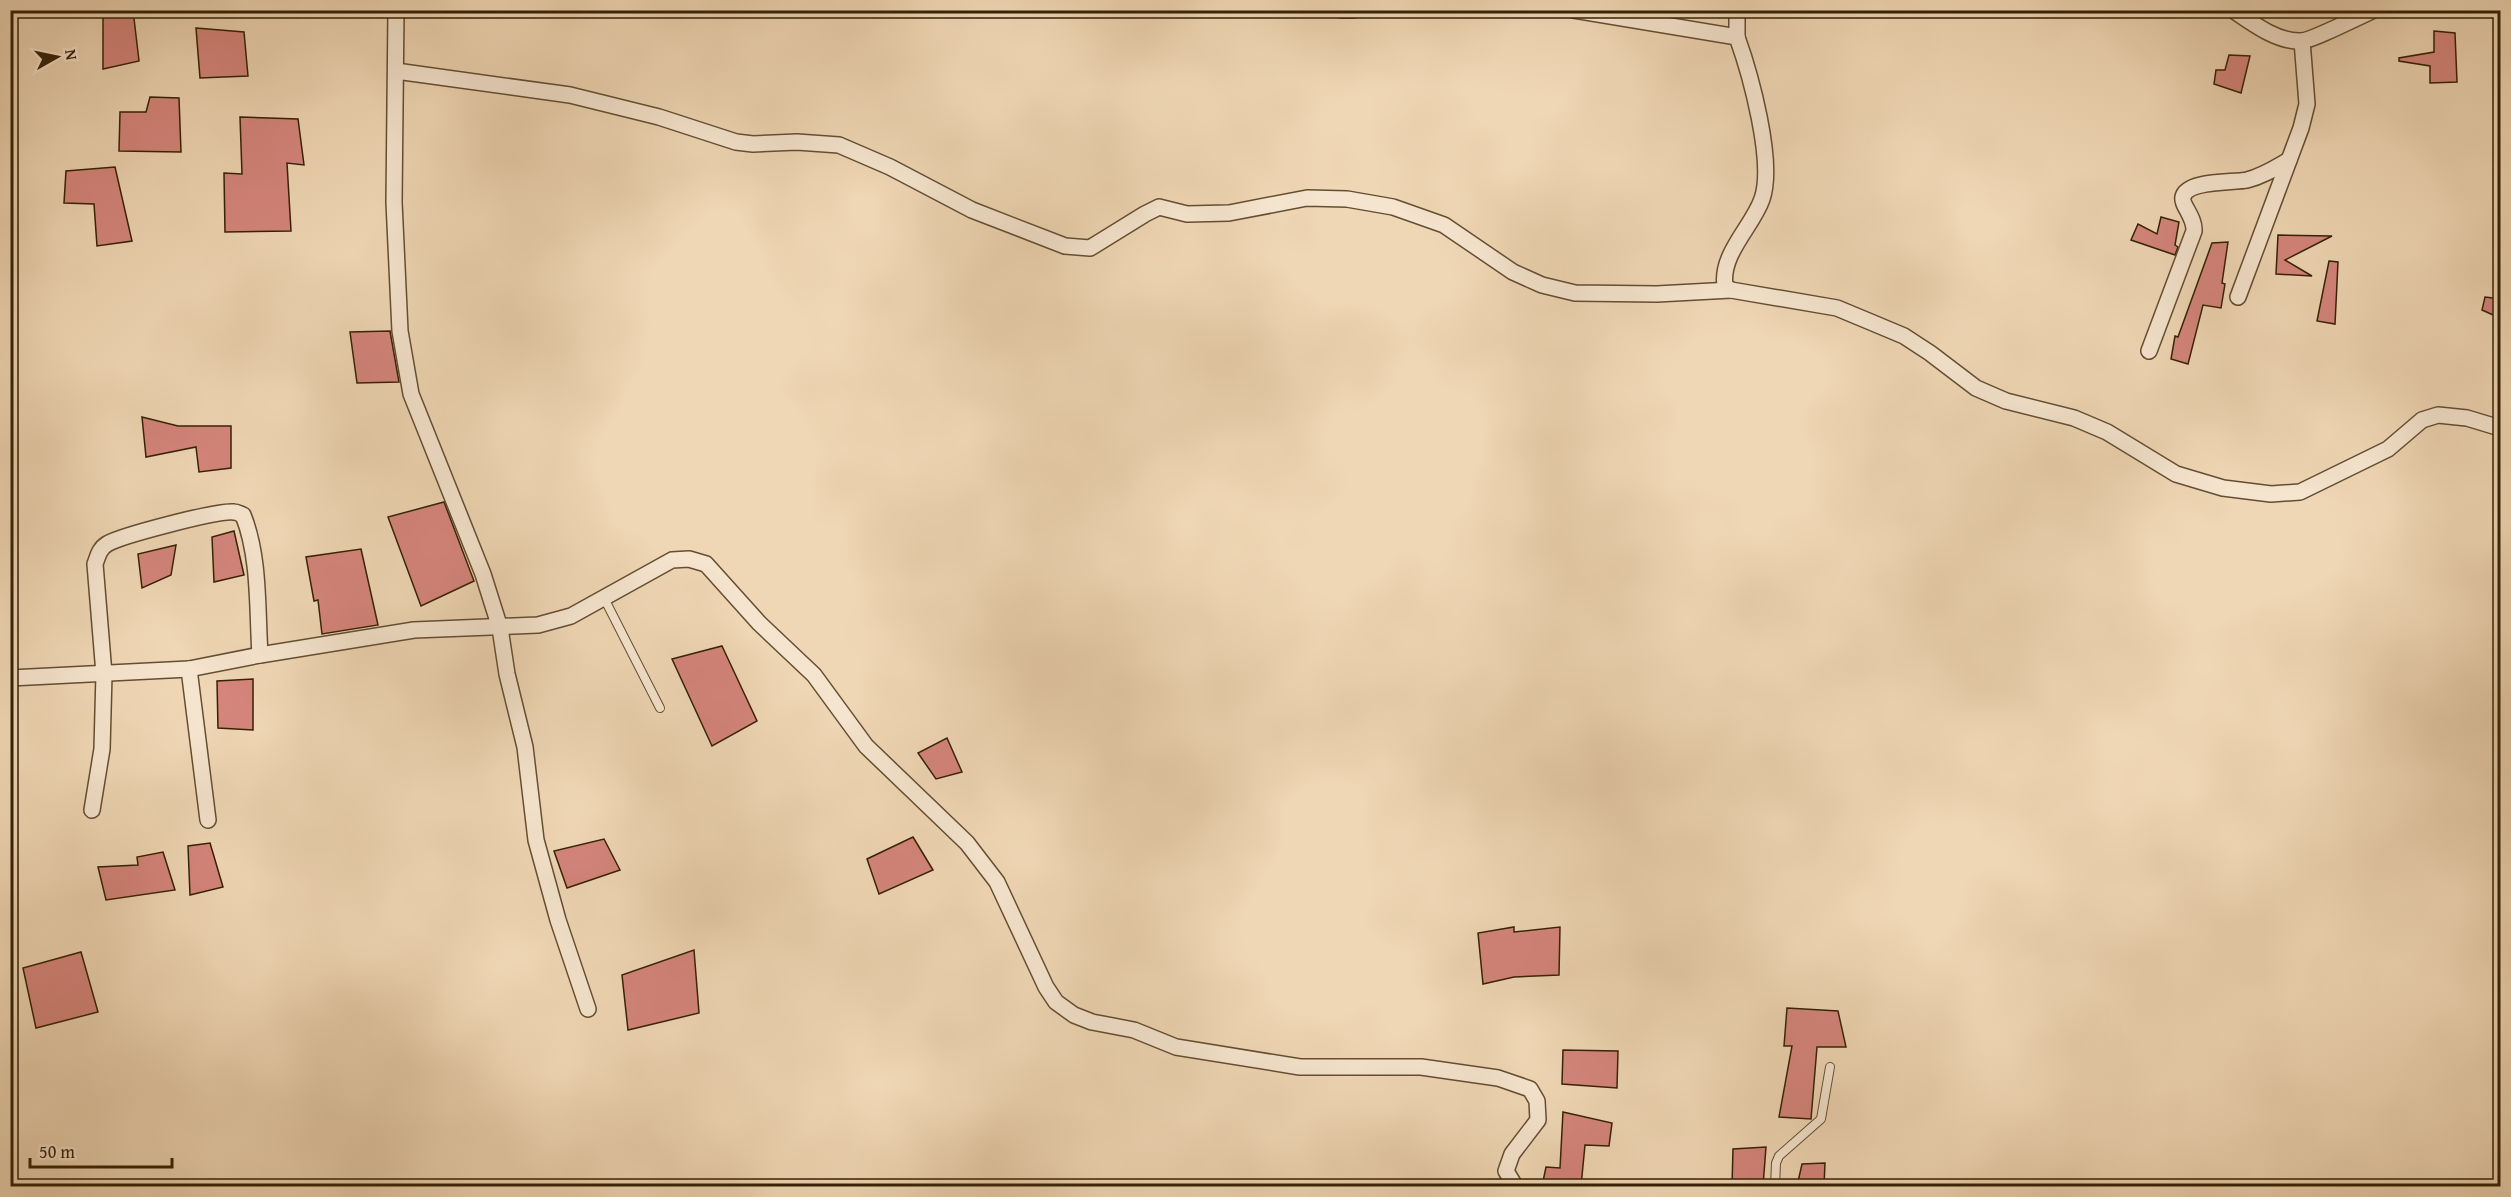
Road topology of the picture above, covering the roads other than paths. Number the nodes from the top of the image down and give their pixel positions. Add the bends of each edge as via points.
1 (396, 10) edge
2 (1341, 10) edge
3 (1354, 10) edge
4 (1574, 10) edge
5 (1737, 10) edge
6 (2234, 10) edge
7 (2374, 10) edge
8 (1737, 37) junction
9 (2302, 41) junction
10 (396, 71) junction
11 (2289, 160) junction
12 (1731, 290) junction
13 (2238, 297) dead end
14 (2149, 351) dead end
15 (2500, 428) edge
16 (604, 598) junction
17 (500, 628) junction
18 (260, 655) junction
19 (189, 669) junction
20 (104, 674) junction
21 (10, 678) edge
22 (660, 708) dead end
23 (92, 810) dead end
24 (208, 820) dead end
25 (588, 1009) dead end
26 (1830, 1067) dead end
27 (1515, 1186) edge
28 (1775, 1186) edge

1 - 10 street
2 - 3 street
4 - 8 street
5 - 8 street
6 - 9 street via 2282,38
7 - 9 street
8 - 12 street via 1750,74 1763,138 1765,176 1763,198 1731,256 1724,280
9 - 11 street via 2307,104
10 - 12 street via 570,95 659,117 736,142 839,145 972,210 1065,246 1090,248 1159,207 1187,213 1229,213 1307,198 1347,199 1394,207 1444,225 1513,272 1542,285 1575,293
10 - 17 street via 394,202 400,331 411,394 483,574
11 - 13 street
11 - 14 street via 2266,174 2193,186 2183,195 2194,231
12 - 15 street via 1837,308 1873,322 1930,352 1976,388 2006,401 2074,418 2107,432 2176,474 2223,488 2271,494 2300,492 2388,448 2422,420 2438,415 2468,418
16 - 17 street via 571,616 538,626
16 - 22 lane
16 - 27 street via 672,560 706,564 759,623 814,675 866,747 967,843 997,882 1046,987 1056,1002 1074,1015 1134,1030 1176,1047 1300,1067 1421,1067 1498,1078 1530,1089 1537,1101 1538,1120 1512,1154 1506,1171
17 - 18 street via 414,630
17 - 25 street via 525,747 536,840
18 - 19 street
18 - 20 street via 248,528 243,515 234,512 134,534 100,550 95,564
19 - 20 street
19 - 24 street
20 - 21 street
20 - 23 street via 102,750
26 - 28 lane via 1821,1119 1779,1156

